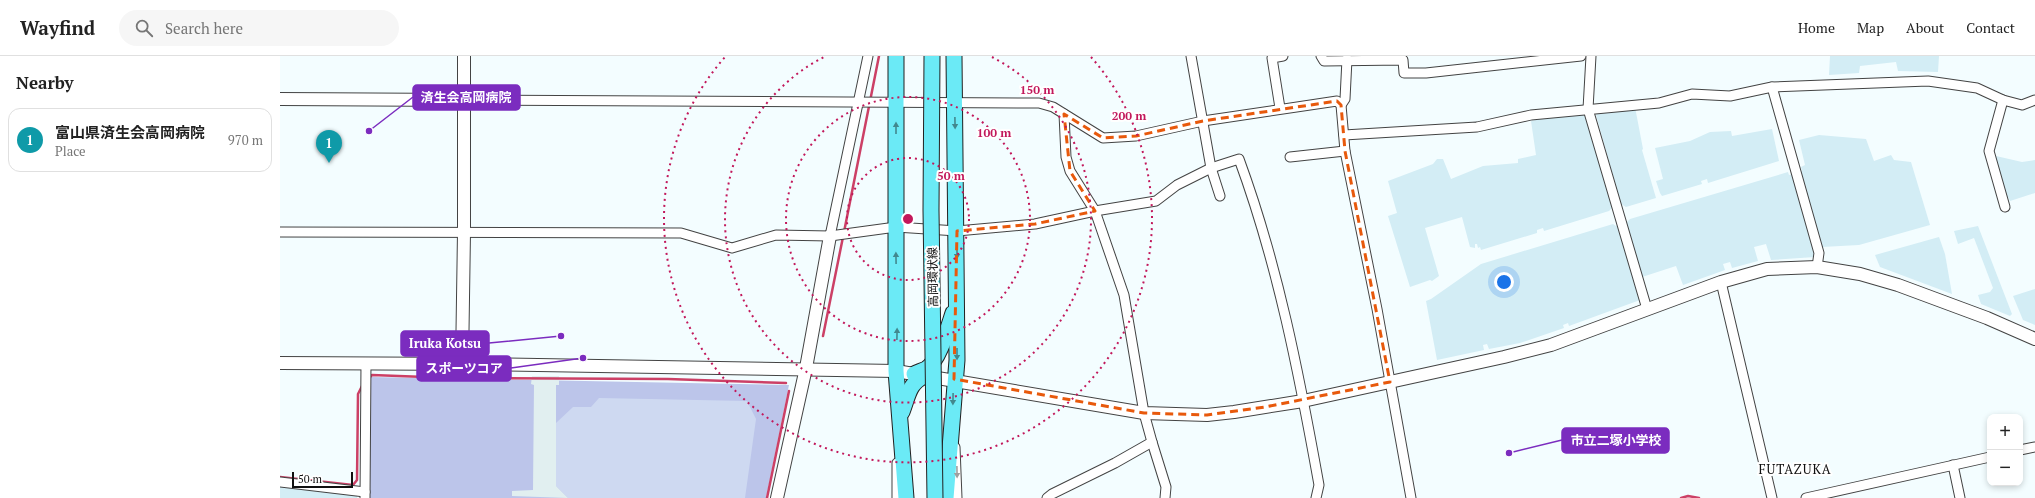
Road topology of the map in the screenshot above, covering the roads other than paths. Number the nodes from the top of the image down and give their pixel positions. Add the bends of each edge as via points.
1 (464, 56) edge
2 (868, 56) edge
3 (896, 56) edge
4 (932, 56) edge
5 (954, 56) edge
6 (1191, 56) edge
7 (1283, 56) edge
8 (1321, 56) edge
9 (1581, 56) edge
10 (1591, 56) edge
11 (1392, 58) edge
12 (1347, 59) junction
13 (1772, 87) junction
14 (280, 99) edge
15 (463, 100) junction
16 (2003, 100) junction
17 (2035, 100) edge
18 (896, 103) junction
19 (954, 103) junction
20 (858, 104) junction
21 (1341, 105) junction
22 (1280, 108) junction
23 (1588, 109) junction
24 (1064, 114) junction
25 (1203, 121) junction
26 (1344, 135) junction
27 (1345, 151) junction
28 (1290, 157) dead end
29 (1211, 168) junction
30 (1220, 196) dead end
31 (2005, 207) dead end
32 (1095, 211) junction
33 (896, 228) junction
34 (957, 231) junction
35 (280, 232) edge
36 (464, 232) junction
37 (830, 236) junction
38 (1817, 267) junction
39 (1721, 282) junction
40 (957, 301) junction
41 (1647, 309) junction
42 (2035, 339) edge
43 (280, 363) edge
44 (366, 363) junction
45 (462, 364) junction
46 (806, 368) junction
47 (896, 371) junction
48 (920, 374) junction
49 (954, 380) junction
50 (1390, 382) junction
51 (1303, 400) junction
52 (1144, 413) junction
53 (953, 420) junction
54 (901, 422) junction
55 (1152, 442) junction
56 (2035, 447) edge
57 (2023, 449) edge
58 (1987, 458) edge
59 (1953, 465) junction
60 (280, 482) edge
61 (361, 493) edge
62 (777, 498) edge
63 (897, 498) edge
64 (906, 498) edge
65 (935, 498) edge
66 (946, 498) edge
67 (958, 498) edge
68 (1047, 498) edge
69 (1165, 498) edge
70 (1316, 498) edge
71 (1411, 498) edge
72 (1772, 498) edge
73 (1806, 498) edge
74 (1960, 498) edge

1 - 15 street
2 - 20 street
3 - 18 main road
4 - 65 main road, 高岡環状線, bridge via 931,210
5 - 19 main road
6 - 25 street
7 - 22 street via 1272,58
8 - 12 street via 1324,61
9 - 11 street via 1426,73 1404,73 1403,60
10 - 23 street
11 - 12 street
12 - 21 street via 1346,99
13 - 16 street via 1928,81 1977,88
13 - 23 street via 1730,96 1692,94 1659,103
13 - 38 street via 1819,254
14 - 15 street
15 - 20 street
15 - 36 street
16 - 17 street via 2022,105
16 - 31 street via 1989,151
18 - 19 street
18 - 20 street
33 -> 18 main road
19 - 24 street via 1039,104 1053,107
19 -> 34 main road
20 - 37 street
21 - 22 street via 1337,101
21 - 26 street
22 - 25 street
23 - 26 street via 1531,115 1477,128
23 - 41 street
24 - 25 street via 1103,138 1136,136
24 - 32 street via 1066,157 1070,171
25 - 29 street
26 - 27 street
27 - 28 street
27 - 50 street
29 - 30 street
29 - 32 street via 1177,185 1156,201
29 - 51 street via 1239,159 1258,212 1280,292
32 - 34 street via 1035,224
32 - 52 street via 1124,295
33 - 34 street
33 - 37 street
47 -> 33 main road
34 -> 40 main road
35 - 36 street
36 - 37 street via 680,233 732,248 776,235
36 - 45 street
37 - 46 street
38 - 39 street via 1767,270
38 - 42 street via 1860,274 1898,285
39 - 41 street
39 - 72 street
40 - 48 main road via 936,356
40 -> 49 main road via 957,360
41 - 50 street via 1551,345
43 - 44 street
44 - 45 street
44 - 61 street
45 - 46 street
46 - 47 street
46 - 62 street
47 - 48 street
47 - 54 main road
48 - 49 street
48 - 54 main road via 909,390
49 - 52 street
49 -> 53 main road
50 - 51 street
50 - 71 street
51 - 52 street via 1207,415
51 - 70 street via 1318,485
52 - 55 street
53 - 66 main road
53 -> 67 street
54 - 63 street via 896,447
54 - 64 main road
55 - 68 street
55 - 69 street via 1166,487
56 - 57 street
58 - 59 street
59 - 73 street
59 - 74 street
60 - 61 street

